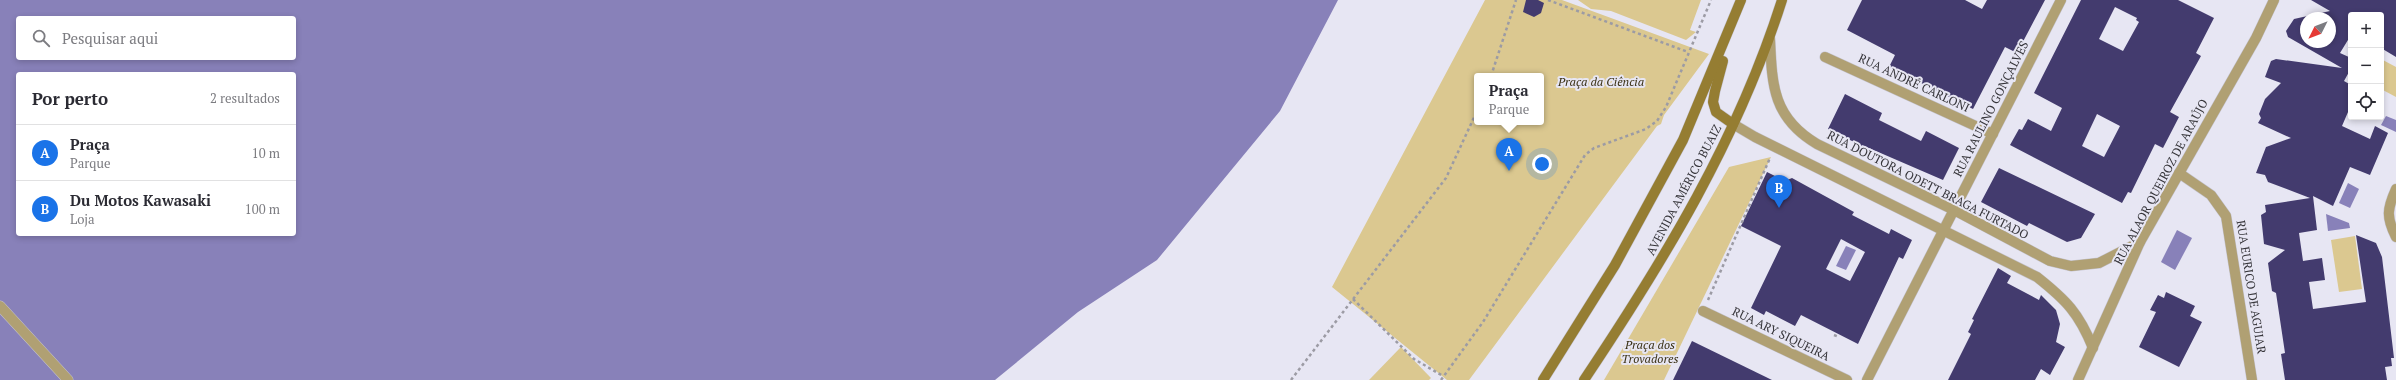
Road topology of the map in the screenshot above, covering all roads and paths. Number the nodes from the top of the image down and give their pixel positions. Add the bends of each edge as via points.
1 (1516, 0) edge
2 (1548, 0) edge
3 (1711, 0) edge
4 (1782, 0) edge
5 (2061, 0) edge
6 (2274, 0) edge
7 (1741, 1) edge
8 (1770, 39) junction
9 (1688, 52) junction
10 (1825, 57) dead end
11 (1492, 73) edge
12 (1474, 117) edge
13 (1733, 124) junction
14 (1993, 134) junction
15 (1775, 146) junction
16 (2179, 173) junction
17 (2396, 189) edge
18 (1954, 210) junction
19 (1944, 230) junction
20 (2396, 237) edge
21 (2140, 242) junction
22 (1353, 299) junction
23 (0, 306) edge
24 (1703, 311) joint
25 (1834, 336) dead end
26 (1839, 337) dead end
27 (2093, 348) junction
28 (1443, 376) junction
29 (68, 380) edge
30 (1291, 380) edge
31 (1442, 380) edge
32 (1543, 380) edge
33 (1584, 380) edge
34 (1847, 380) edge
35 (1867, 380) edge
36 (2078, 380) edge
37 (2252, 380) edge

1 - 11 path
2 - 9 path
3 - 9 path
4 - 8 main road, AVENIDA AMÉRICO BUAIZ
5 - 14 street, RUA RAULINO GONÇALVES
6 - 16 street, RUA ALAOR QUEIROZ DE ARAÚJO via 2256,38
7 - 13 main road via 1713,102 1716,112
7 - 32 main road, AVENIDA AMÉRICO BUAIZ via 1683,140 1615,265
8 - 13 main road, AVENIDA AMÉRICO BUAIZ
8 - 18 street, RUA DOUTORA ODETT BRAGA FURTADO via 1771,82 1781,107 1799,133
9 - 28 path via 1658,121 1646,129 1594,148 1584,155 1483,322
10 - 14 street, RUA ANDRÉ CARLONI
12 - 22 path via 1446,178
13 - 15 street
13 - 33 main road, AVENIDA AMÉRICO BUAIZ via 1726,144 1656,271
14 - 18 street, RUA RAULINO GONÇALVES
15 - 19 street
15 - 24 path
16 - 21 street, RUA ALAOR QUEIROZ DE ARAÚJO
16 - 37 street, RUA EURICO DE AGUIAR via 2211,195 2226,216
17 - 20 street via 2390,203 2388,221
18 - 19 street, RUA RAULINO GONÇALVES
18 - 21 street, RUA DOUTORA ODETT BRAGA FURTADO via 2050,262 2071,266 2099,263
19 - 27 street via 2037,277 2066,300 2084,326
19 - 35 street, RUA RAULINO GONÇALVES
21 - 27 street, RUA ALAOR QUEIROZ DE ARAÚJO
22 - 28 path via 1414,359
22 - 30 path
23 - 29 street
24 - 34 street, RUA ARY SIQUEIRA
25 - 26 path
27 - 36 street, RUA ALAOR QUEIROZ DE ARAÚJO
28 - 31 path

